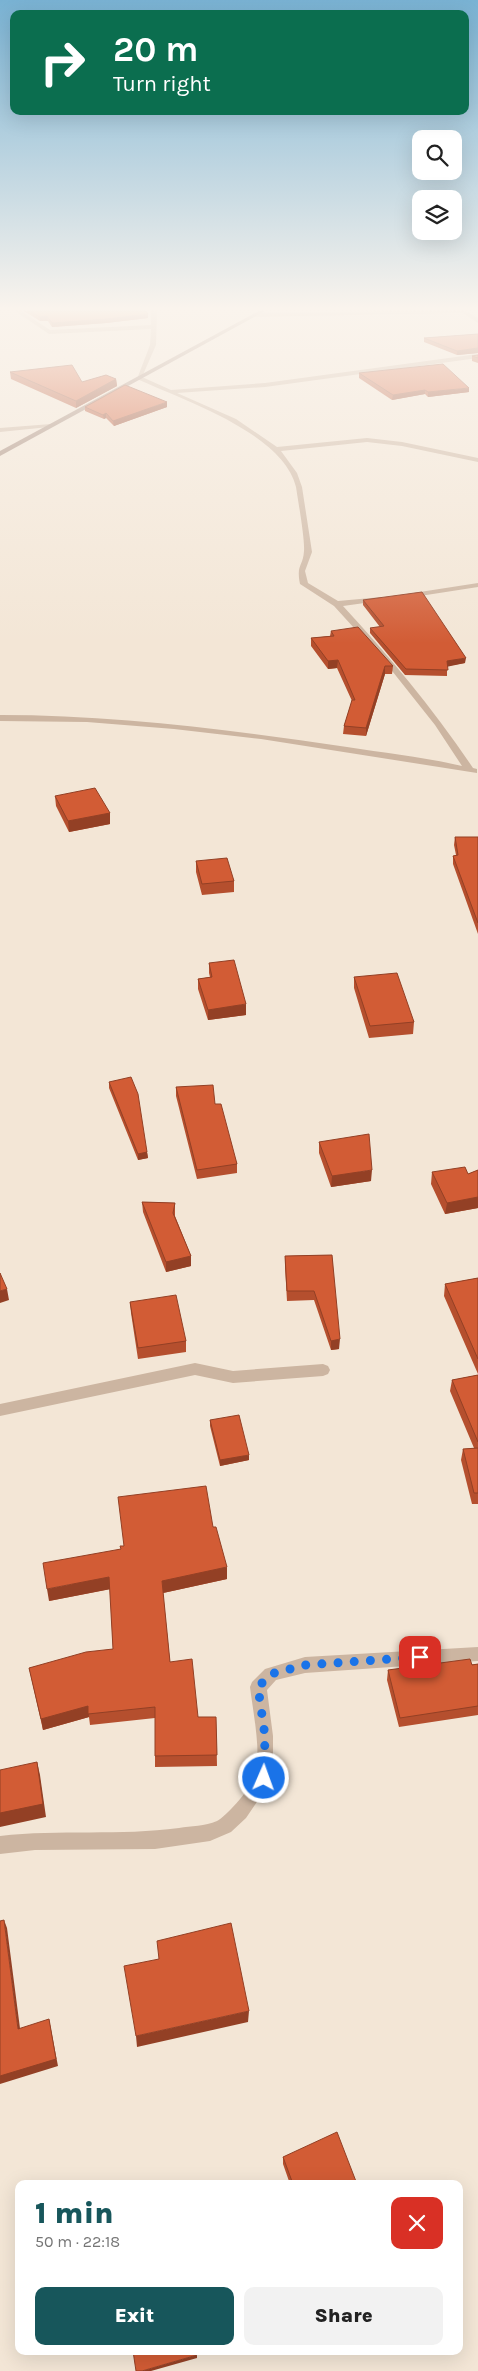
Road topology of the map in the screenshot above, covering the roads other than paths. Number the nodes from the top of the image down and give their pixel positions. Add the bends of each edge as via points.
1 (54, 422) edge
2 (236, 422) edge
3 (48, 425) junction
4 (0, 430) edge
5 (276, 449) junction
6 (0, 454) edge
7 (478, 460) edge
8 (478, 585) edge
9 (393, 597) edge
10 (384, 598) edge
11 (337, 604) junction
12 (0, 718) edge
13 (474, 771) edge
14 (323, 1370) dead end
15 (0, 1410) edge
16 (478, 1654) edge
17 (0, 1845) edge

1 - 3 street
2 - 5 street
3 - 4 street
3 - 6 street
5 - 7 street via 367,440
5 - 11 street via 294,473 299,487 308,552 301,577 304,584
8 - 9 street
10 - 11 street
11 - 13 street via 388,660
12 - 13 street via 57,717 156,725 281,739
14 - 15 street via 233,1377 195,1369
16 - 17 street via 305,1665 271,1674 258,1687 265,1736 264,1778 240,1812 225,1826 210,1832 156,1840 35,1841

